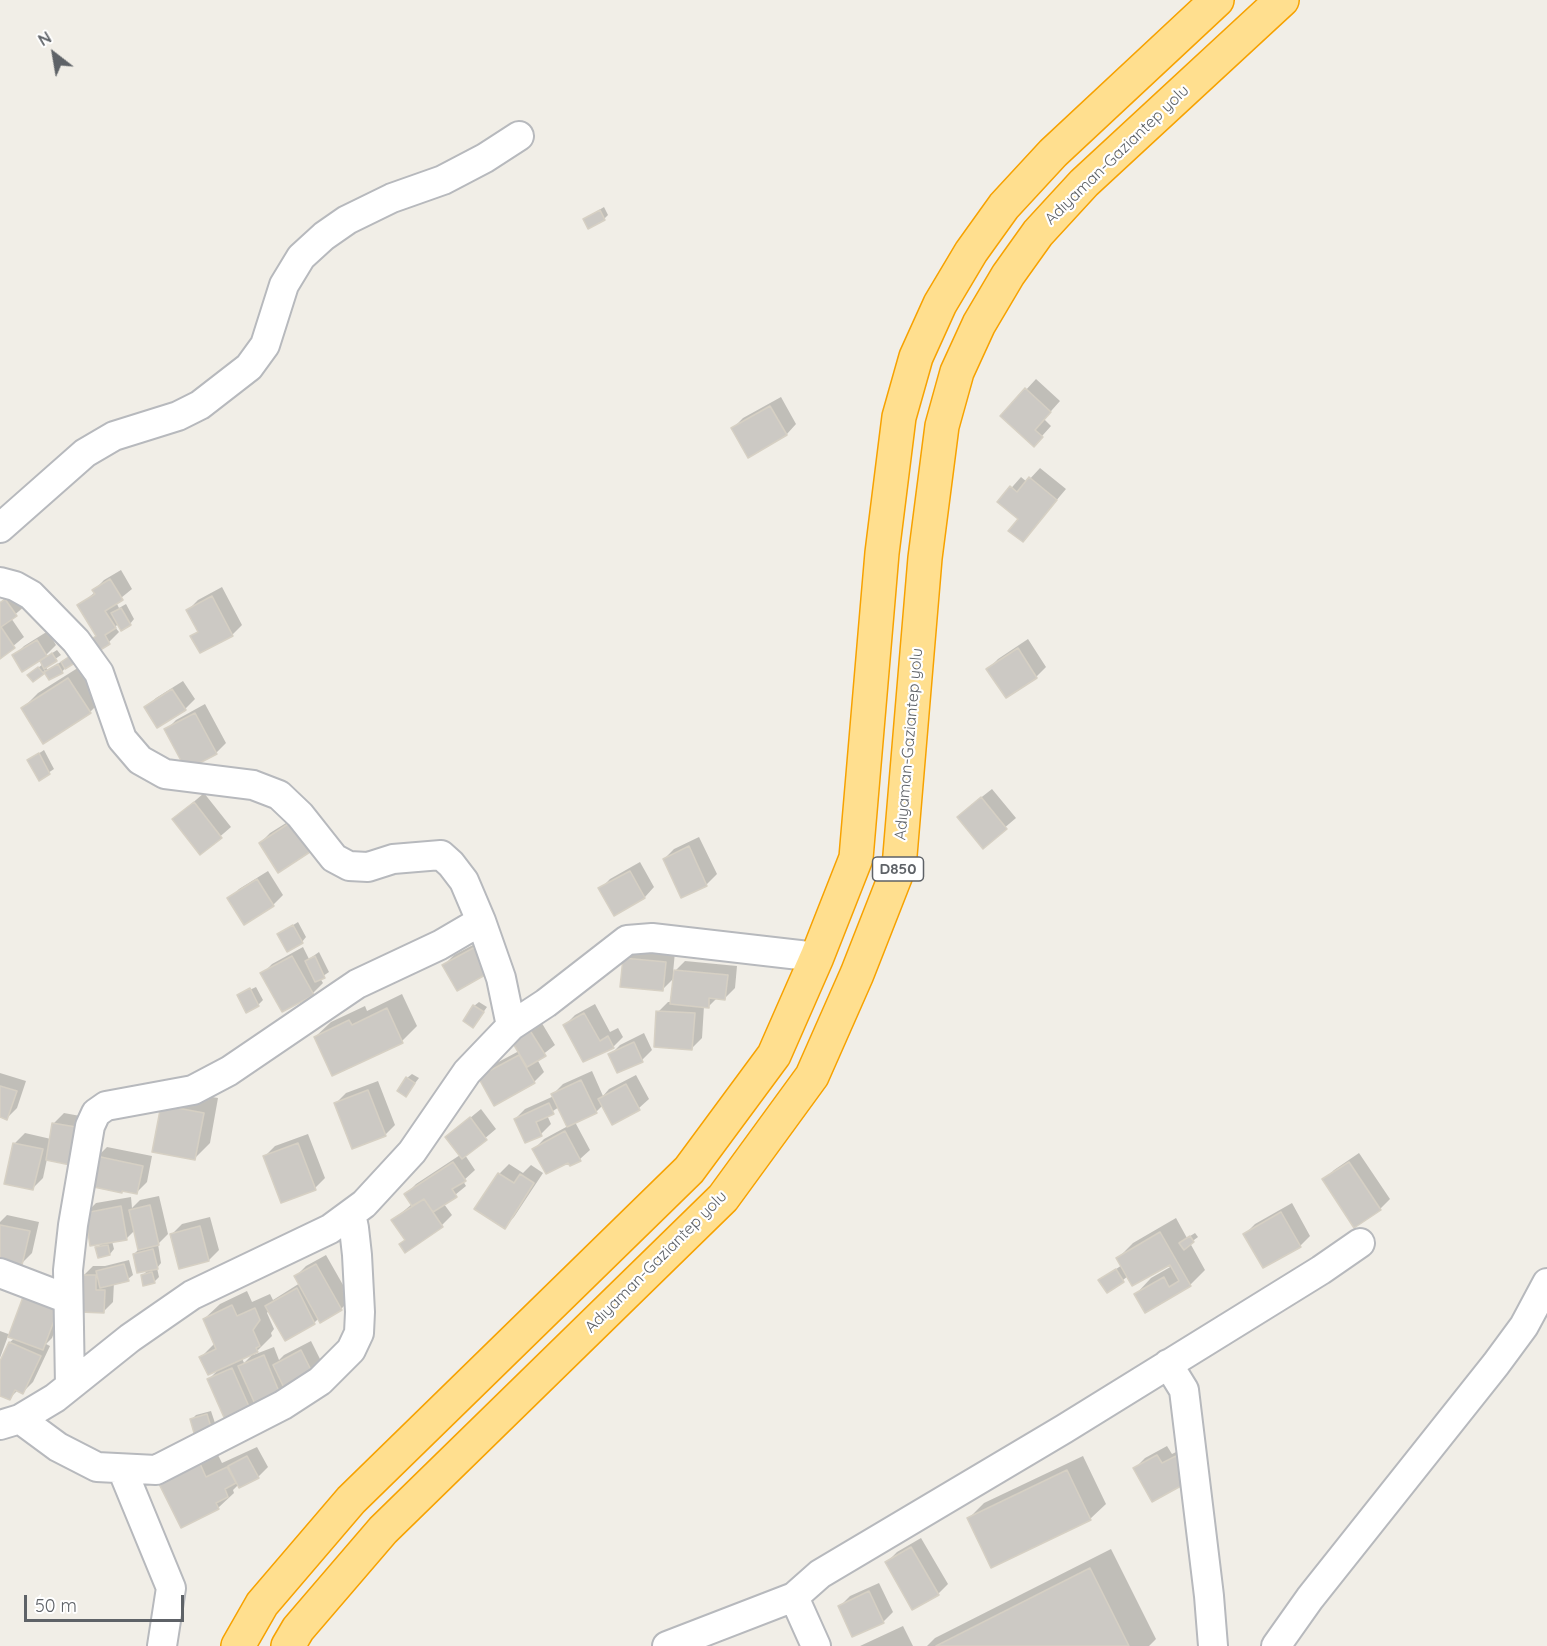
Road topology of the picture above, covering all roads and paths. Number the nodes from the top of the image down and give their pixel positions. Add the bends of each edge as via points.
1 (1217, 0) edge
2 (1282, 0) edge
3 (519, 136) dead end
4 (0, 528) edge
5 (0, 582) edge
6 (481, 921) junction
7 (817, 957) junction
8 (511, 1026) junction
9 (351, 1214) junction
10 (1360, 1243) dead end
11 (0, 1273) edge
12 (1547, 1283) edge
13 (68, 1299) junction
14 (1168, 1364) junction
15 (70, 1386) junction
16 (10, 1422) edge
17 (122, 1469) junction
18 (794, 1597) junction
19 (162, 1646) edge
20 (238, 1646) edge
21 (288, 1646) edge
22 (667, 1646) edge
23 (816, 1646) edge
24 (1213, 1646) edge
25 (1276, 1646) edge

1 - 7 highway, D850 via 1053,153 1004,206 945,295 916,357 899,417 882,553 856,858
2 - 21 highway, Adıyaman-Gaziantep yolu / D850 via 1084,183 1038,233 979,324 957,372 942,426 925,558 899,867 812,1076 723,1198 382,1530
3 - 4 street via 443,180 392,198 324,236 301,257 284,285 265,345 249,367 178,417 114,436 84,453
5 - 6 street via 31,596 76,641 99,673 122,739 140,760 165,774 253,784 279,795 334,858 349,866 368,867 393,859 441,855 464,881
6 - 8 street via 501,978
6 - 13 street via 357,984 229,1071 193,1090 106,1106 96,1113 90,1126 73,1225
7 - 8 street via 652,938 627,940
7 - 20 highway, D850 via 774,1055 690,1170 351,1500 262,1604
8 - 9 street via 467,1072 411,1152
9 - 15 street via 330,1229 192,1294
9 - 17 street via 360,1312 359,1333 351,1350 320,1382 283,1405 156,1470
10 - 14 street
11 - 13 street
12 - 25 street via 1503,1355
13 - 15 street
14 - 18 street via 820,1574
14 - 24 street via 1184,1389
15 - 16 street
16 - 17 street via 98,1467
17 - 19 street via 171,1588
18 - 22 street
18 - 23 street

